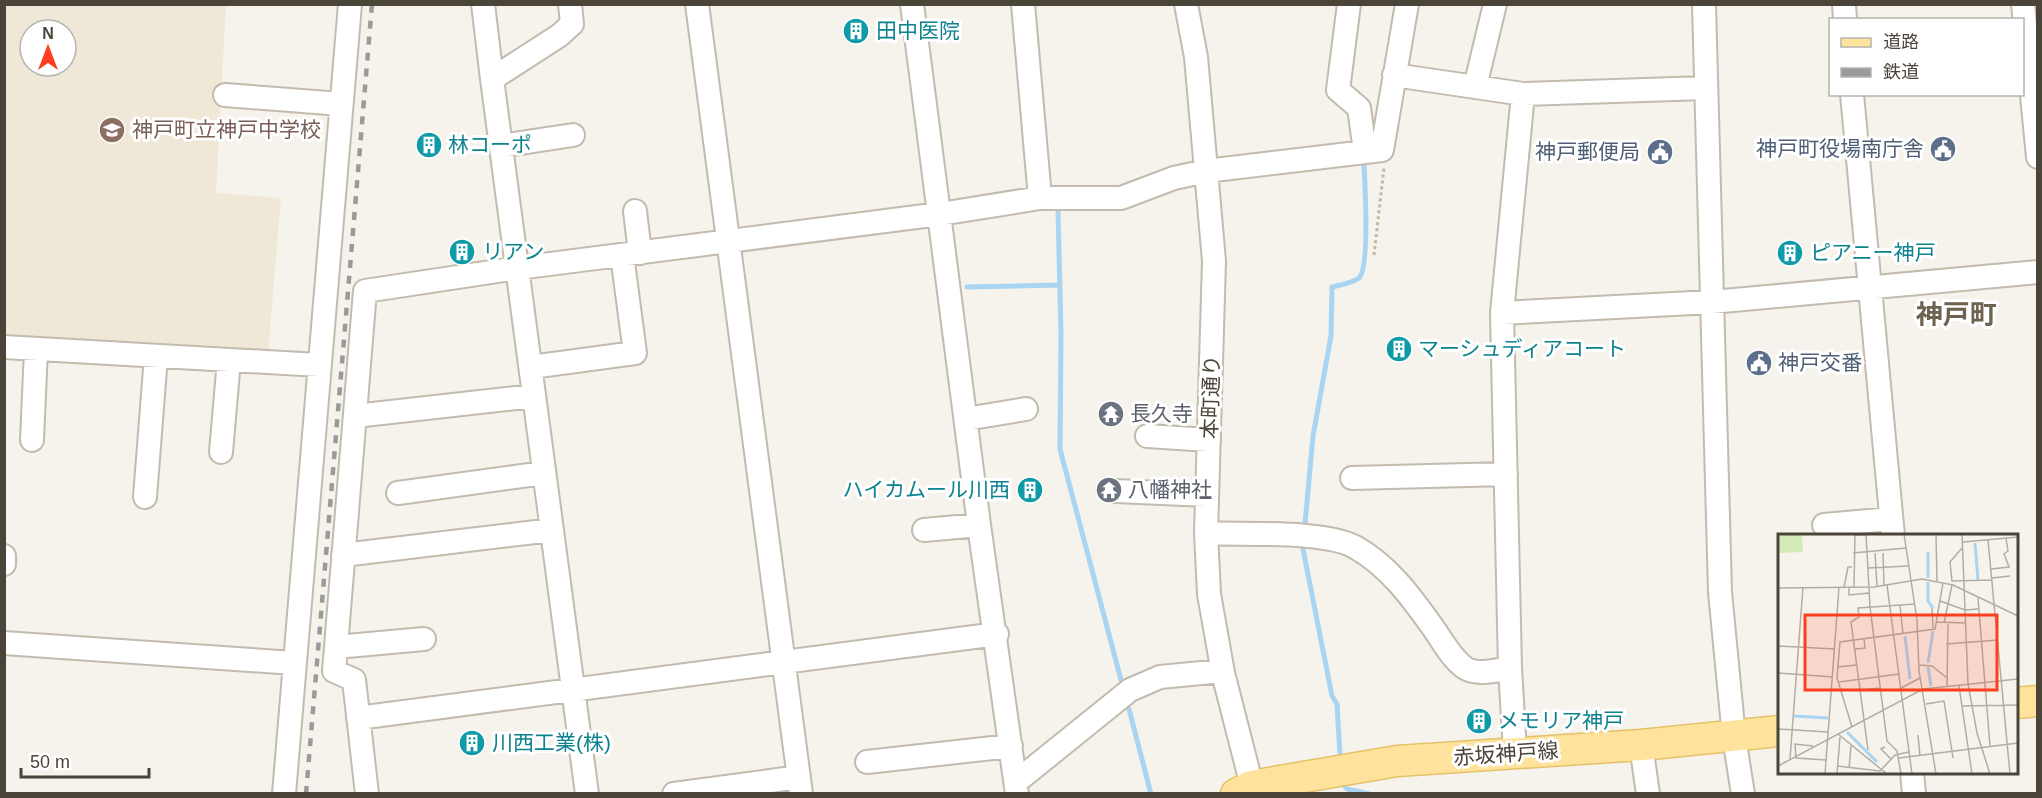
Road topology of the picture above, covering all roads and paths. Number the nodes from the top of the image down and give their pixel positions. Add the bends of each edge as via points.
1 (350, 4) edge
2 (483, 4) edge
3 (570, 4) edge
4 (697, 4) edge
5 (912, 4) edge
6 (1023, 4) edge
7 (1185, 4) edge
8 (1349, 4) edge
9 (1407, 4) edge
10 (1495, 4) edge
11 (1704, 4) edge
12 (2023, 4) edge
13 (1394, 75) junction
14 (492, 80) junction
15 (1475, 87) junction
16 (1705, 88) junction
17 (1523, 94) junction
18 (225, 95) dead end
19 (1852, 96) edge
20 (341, 104) junction
21 (573, 135) dead end
22 (501, 146) junction
23 (1373, 150) junction
24 (2037, 158) edge
25 (1206, 171) junction
26 (1040, 198) junction
27 (635, 211) dead end
28 (940, 214) junction
29 (730, 242) junction
30 (631, 254) junction
31 (1374, 255) dead end
32 (518, 268) junction
33 (2037, 272) edge
34 (1872, 287) junction
35 (1712, 302) junction
36 (1502, 313) junction
37 (4, 347) edge
38 (36, 349) junction
39 (156, 356) junction
40 (228, 360) junction
41 (319, 365) junction
42 (531, 367) junction
43 (534, 396) junction
44 (1026, 410) dead end
45 (355, 416) junction
46 (966, 418) junction
47 (1148, 436) dead end
48 (32, 440) dead end
49 (1209, 440) junction
50 (221, 452) dead end
51 (544, 473) junction
52 (1506, 474) junction
53 (1352, 478) dead end
54 (1115, 492) dead end
55 (398, 493) dead end
56 (1207, 495) junction
57 (145, 497) dead end
58 (979, 525) junction
59 (1824, 525) dead end
60 (1892, 527) edge
61 (552, 530) junction
62 (924, 530) dead end
63 (1206, 533) junction
64 (343, 555) junction
65 (4, 556) edge
66 (4, 564) edge
67 (997, 634) junction
68 (424, 639) dead end
69 (4, 643) edge
70 (336, 647) junction
71 (785, 662) junction
72 (294, 663) junction
73 (1510, 668) junction
74 (1222, 670) junction
75 (573, 690) junction
76 (2037, 701) edge
77 (2018, 704) edge
78 (358, 718) junction
79 (1778, 731) edge
80 (1734, 737) junction
81 (1011, 746) junction
82 (1641, 746) junction
83 (1515, 753) junction
84 (867, 762) dead end
85 (1912, 774) edge
86 (800, 785) edge
87 (1017, 791) edge
88 (1247, 791) edge
89 (284, 794) edge
90 (367, 794) edge
91 (587, 794) edge
92 (674, 794) edge
93 (1648, 794) edge
94 (1743, 794) edge
95 (1914, 794) edge

1 - 20 street
2 - 14 street
3 - 14 street via 572,24 566,30
4 - 29 street
5 - 28 street
6 - 26 street
7 - 25 street, 本町通り via 1196,57
8 - 23 street via 1338,90 1359,108
9 - 13 street
10 - 15 street
11 - 16 street
12 - 24 street
13 - 15 street
13 - 23 street
14 - 22 street
15 - 17 street
16 - 17 street
16 - 35 street
17 - 36 street
18 - 20 street
19 - 34 street
20 - 41 street
21 - 22 street
22 - 32 street
23 - 25 street
23 - 31 path via 1387,153 1378,198
25 - 26 street via 1174,178 1121,198
25 - 49 street, 本町通り via 1214,261
26 - 28 street
27 - 30 street
28 - 29 street
28 - 46 street
29 - 30 street
29 - 71 street
30 - 32 street
30 - 42 street via 635,353
32 - 42 street
32 - 45 street via 365,291
33 - 34 street
34 - 35 street
34 - 60 street
35 - 36 street
35 - 80 street via 1720,592
36 - 52 street
37 - 38 street
38 - 39 street
38 - 48 street
39 - 40 street
39 - 57 street
40 - 41 street
40 - 50 street
41 - 72 street
42 - 43 street
43 - 45 street
43 - 51 street
44 - 46 street
45 - 64 street
46 - 58 street
47 - 49 street
49 - 56 street, 本町通り
51 - 55 street
51 - 61 street
52 - 53 street via 1398,467
52 - 73 street
54 - 56 street
56 - 63 street, 本町通り
58 - 62 street
58 - 67 street
59 - 60 street
61 - 64 street
61 - 75 street
63 - 73 street via 1326,538 1354,546 1385,567 1466,669 1482,672
63 - 74 street, 本町通り via 1209,594
64 - 70 street
65 - 66 street
67 - 71 street
67 - 81 street
68 - 70 street
69 - 72 street
70 - 78 street via 334,671 354,680
71 - 75 street
71 - 86 street
72 - 89 street
73 - 83 street
74 - 87 street via 1160,677 1131,690
74 - 88 street, 本町通り
75 - 78 street
75 - 91 street
76 - 77 main road
78 - 90 street
79 - 80 main road, 赤坂神戸線
80 - 82 main road, 赤坂神戸線
80 - 94 street
81 - 84 street
81 - 87 street
82 - 83 main road, 赤坂神戸線
82 - 93 street
83 - 88 main road, 赤坂神戸線 via 1397,761
85 - 95 street
86 - 92 street

